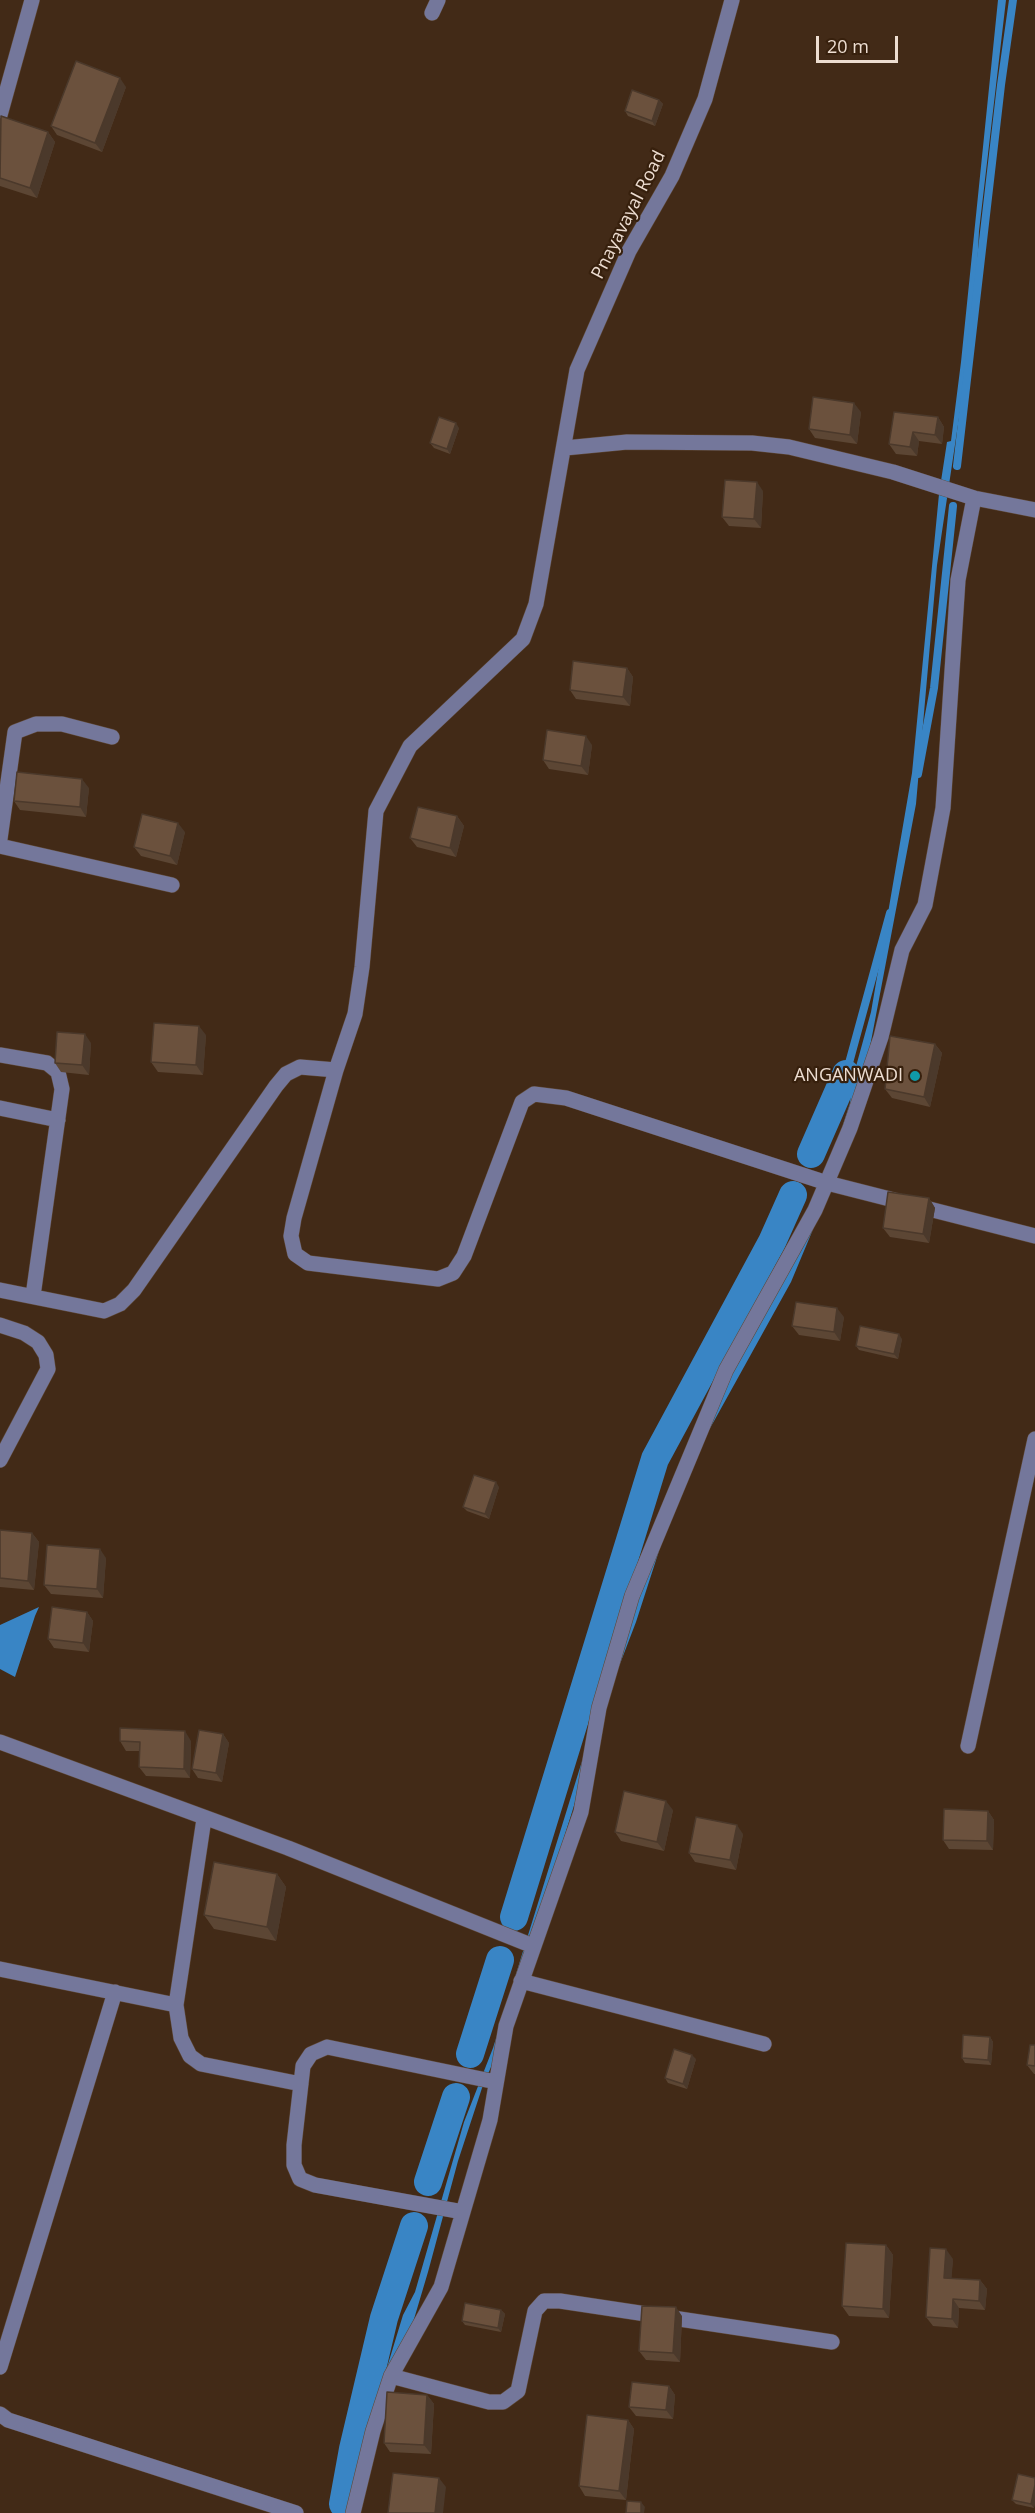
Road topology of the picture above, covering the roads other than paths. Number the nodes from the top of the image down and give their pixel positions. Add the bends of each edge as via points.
1 (32, 0) edge
2 (732, 0) edge
3 (0, 115) edge
4 (565, 448) junction
5 (974, 498) junction
6 (1035, 510) edge
7 (112, 737) dead end
8 (0, 840) edge
9 (0, 846) edge
10 (172, 885) dead end
11 (0, 1055) edge
12 (336, 1070) junction
13 (0, 1108) edge
14 (58, 1120) junction
15 (826, 1183) junction
16 (1035, 1236) edge
17 (0, 1290) edge
18 (33, 1296) junction
19 (0, 1325) edge
20 (1035, 1439) edge
21 (0, 1460) edge
22 (0, 1742) edge
23 (968, 1746) dead end
24 (204, 1819) junction
25 (533, 1946) junction
26 (0, 1969) edge
27 (521, 1981) junction
28 (115, 1992) junction
29 (177, 2005) junction
30 (764, 2044) dead end
31 (496, 2082) junction
32 (301, 2084) junction
33 (463, 2212) junction
34 (832, 2342) dead end
35 (0, 2367) edge
36 (391, 2376) junction
37 (0, 2414) edge
38 (296, 2513) edge
39 (353, 2513) edge

1 - 3 street
2 - 4 street, Pnayavayal Road via 701,110 672,176 629,251 577,370
4 - 5 street via 671,442 789,447 893,471
4 - 12 street, Pnayavayal Road via 536,603 522,639 410,746 376,811 359,990
5 - 6 street
5 - 15 street via 958,580 943,808 925,905 902,950 881,1037 850,1128
7 - 8 street via 62,724 36,724 15,732
9 - 10 street
11 - 14 street via 47,1063 58,1071 62,1089
12 - 15 street, Pnayavayal Road via 291,1236 295,1254 308,1263 438,1279 453,1274 464,1256 522,1102 534,1094 566,1098
12 - 18 street via 300,1067 286,1074 134,1290 120,1304 104,1311
13 - 14 street
14 - 18 street
15 - 16 street, Pnayavayal Road
15 - 25 street via 815,1210 726,1370 632,1596 599,1708 581,1812
17 - 18 street
19 - 21 street via 38,1342 48,1369
20 - 23 street
22 - 24 street
24 - 25 street via 288,1848
24 - 29 street
25 - 27 street
26 - 28 street
27 - 30 street
27 - 31 street via 506,2026
28 - 29 street
28 - 35 street
29 - 32 street via 181,2038 190,2056 201,2064
31 - 32 street via 327,2047 311,2054 303,2066
31 - 33 street via 490,2120
32 - 33 street via 294,2165 300,2179
33 - 36 street via 441,2287
34 - 36 street via 544,2301 536,2311 518,2391 503,2402 489,2402
36 - 39 street
37 - 38 street via 8,2420

